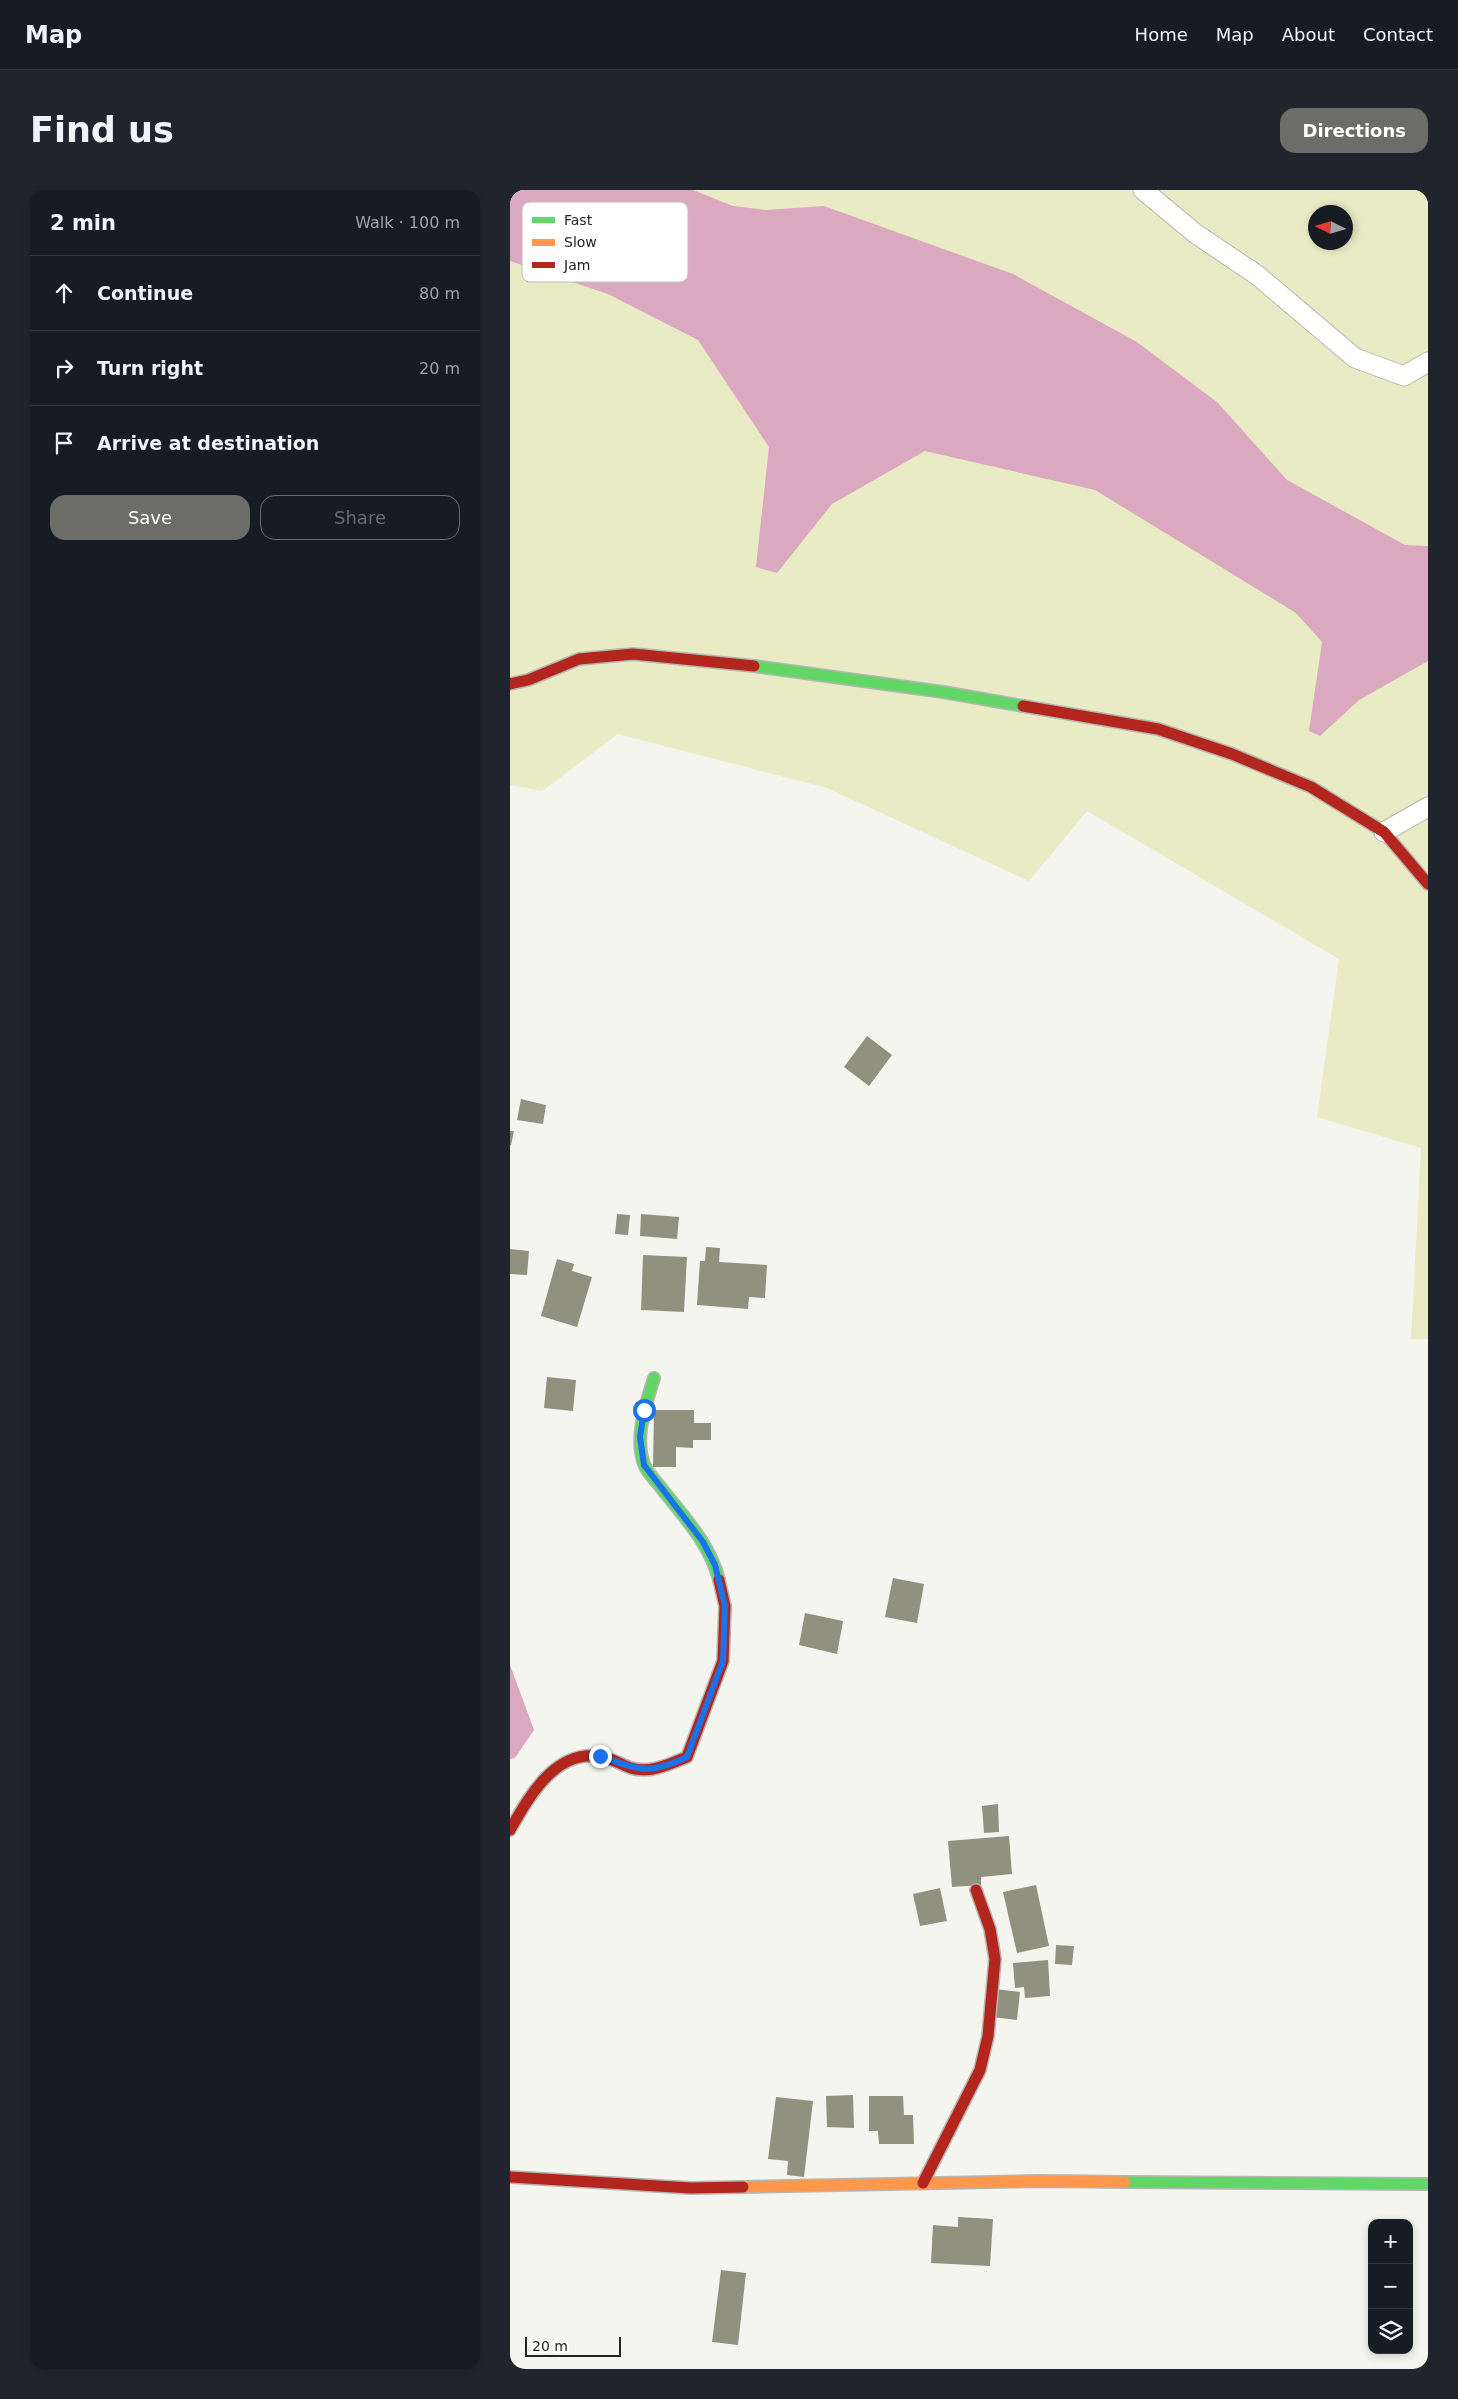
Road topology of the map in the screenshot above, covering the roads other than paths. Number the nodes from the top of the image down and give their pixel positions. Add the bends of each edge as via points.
1 (1142, 190) edge
2 (1428, 362) edge
3 (510, 684) edge
4 (1428, 807) edge
5 (1384, 832) junction
6 (1428, 884) edge
7 (654, 1378) dead end
8 (510, 1830) edge
9 (976, 1890) dead end
10 (510, 2177) edge
11 (923, 2183) junction
12 (1428, 2184) edge

1 - 2 lane via 1196,234 1257,275 1355,358 1404,376
3 - 5 street via 579,659 632,654 741,664 943,692 1158,729 1311,786
4 - 5 lane
5 - 6 street
7 - 8 street via 640,1437 644,1465 703,1542 715,1565 725,1606 723,1661 687,1757 663,1768 635,1768 600,1756 576,1756 553,1768
9 - 11 street via 990,1928 995,1959 988,2036 980,2070
10 - 11 street via 691,2188
11 - 12 street

